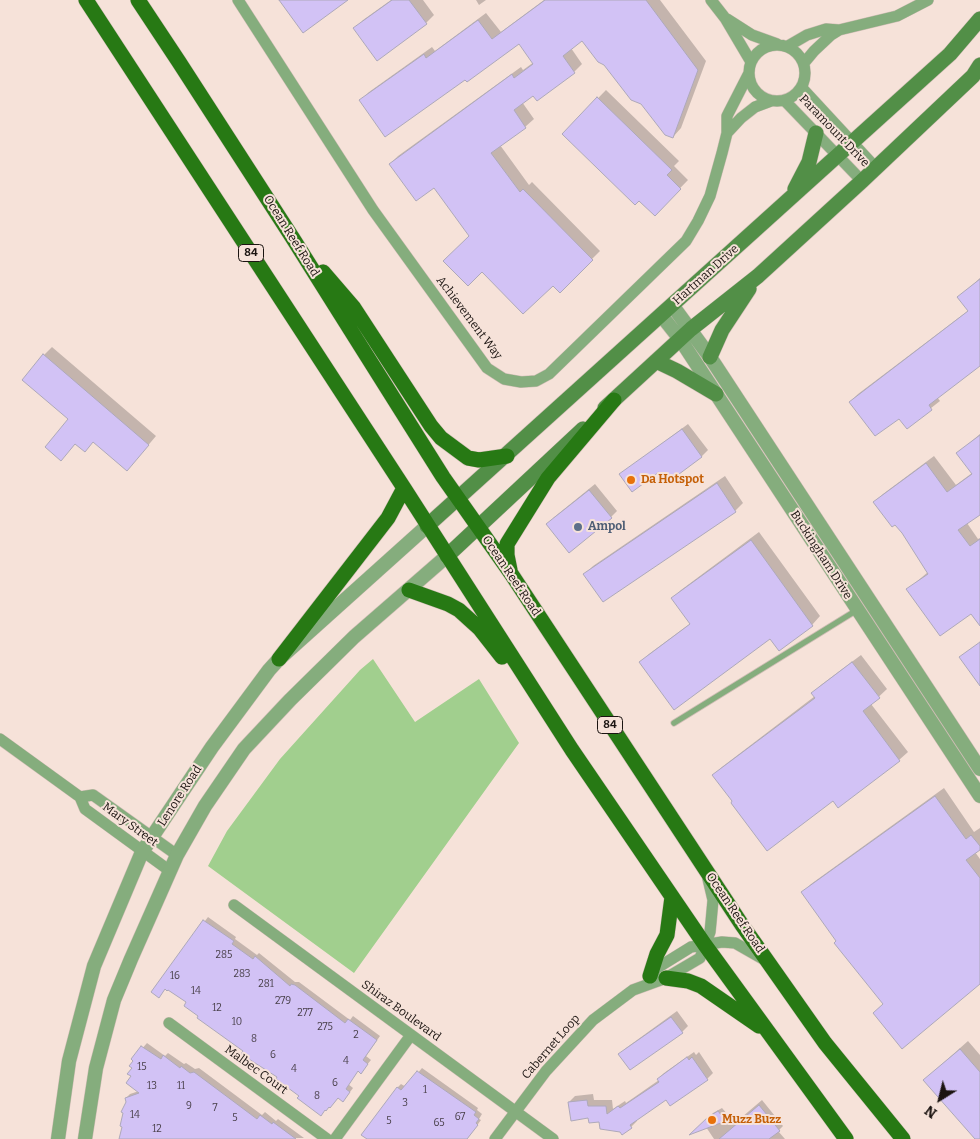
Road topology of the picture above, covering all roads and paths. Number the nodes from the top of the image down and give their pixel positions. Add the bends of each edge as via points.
1 (86, 0) edge
2 (138, 0) edge
3 (238, 0) edge
4 (711, 0) edge
5 (928, 0) edge
6 (725, 18) junction
7 (980, 18) edge
8 (839, 30) junction
9 (782, 45) junction
10 (804, 63) junction
11 (980, 66) edge
12 (749, 68) junction
13 (802, 88) junction
14 (786, 100) junction
15 (771, 101) junction
16 (726, 133) junction
17 (816, 133) junction
18 (853, 142) junction
19 (838, 156) junction
20 (876, 168) junction
21 (862, 181) junction
22 (790, 199) junction
23 (292, 237) junction
24 (758, 276) junction
25 (667, 310) junction
26 (686, 334) junction
27 (710, 357) junction
28 (656, 361) junction
29 (716, 394) junction
30 (614, 400) junction
31 (507, 456) junction
32 (404, 488) junction
33 (458, 498) junction
34 (427, 526) junction
35 (477, 526) junction
36 (447, 556) junction
37 (512, 575) junction
38 (409, 590) junction
39 (857, 610) junction
40 (279, 659) junction
41 (674, 723) dead end
42 (0, 739) edge
43 (572, 750) junction
44 (978, 763) edge
45 (962, 770) junction
46 (980, 796) edge
47 (80, 797) junction
48 (152, 838) junction
49 (142, 852) junction
50 (177, 855) junction
51 (170, 871) junction
52 (707, 872) junction
53 (672, 897) junction
54 (234, 905) dead end
55 (705, 945) junction
56 (770, 964) junction
57 (666, 978) junction
58 (646, 981) junction
59 (169, 1023) dead end
60 (411, 1035) junction
61 (770, 1035) junction
62 (515, 1112) junction
63 (58, 1139) edge
64 (85, 1139) edge
65 (327, 1139) edge
66 (335, 1139) edge
67 (495, 1139) edge
68 (553, 1139) edge
69 (846, 1139) edge
70 (903, 1139) edge

1 - 32 main road, 84
2 - 23 main road, Ocean Reef Road / 84
3 - 16 street, Achievement Way via 373,210 487,368 504,379 536,382 549,374 686,241 710,196
4 - 6 street
5 - 8 street via 897,16
6 - 9 street via 752,35
6 - 12 street
7 - 18 main road, Hartman Drive via 950,54
8 - 9 street via 826,29
8 - 10 street
9 - 10 street via 797,52
9 - 12 street via 766,47 757,53
10 - 13 street via 806,76
11 - 20 main road
12 - 15 street via 751,85 758,94
12 - 16 street, Achievement Way via 727,116
13 - 14 street
13 - 18 street, Paramount Drive
14 - 15 street
14 - 17 street, Paramount Drive
15 - 16 street via 755,107
17 - 19 street, Paramount Drive
17 - 22 main road via 809,162
18 - 19 main road, Hartman Drive
18 - 20 street, Paramount Drive
19 - 21 street, Paramount Drive
19 - 22 main road, Hartman Drive
20 - 21 main road
21 - 24 main road
22 - 25 main road, Hartman Drive
23 - 31 main road via 354,308 441,438 468,458 480,460
23 - 33 main road, Ocean Reef Road / 84
24 - 26 main road
24 - 27 main road via 722,330
25 - 26 street, Buckingham Drive
25 - 31 main road, Hartman Drive
26 - 27 street, Buckingham Drive
26 - 28 main road
26 - 29 street, Buckingham Drive
27 - 44 street, Buckingham Drive
28 - 29 main road
28 - 30 main road
29 - 39 street, Buckingham Drive
30 - 35 main road
30 - 37 main road via 548,478 507,544
31 - 33 main road, Hartman Drive
32 - 34 main road, 84
32 - 40 main road via 388,518
33 - 34 main road, Hartman Drive
33 - 35 main road, Ocean Reef Road / 84
34 - 36 main road, 84
34 - 40 street, Lenore Road
35 - 36 main road
35 - 37 main road, Ocean Reef Road / 84
36 - 38 street
36 - 43 main road, 84
37 - 52 main road, Ocean Reef Road / 84
38 - 43 main road via 448,604 470,618 510,666 544,718
38 - 50 street via 354,637 244,749 205,806
39 - 41 lane
39 - 45 street, Buckingham Drive
40 - 48 street, Lenore Road via 212,747
42 - 47 street, Mary Street
43 - 53 main road, 84
44 - 45 street
45 - 46 street, Buckingham Drive
47 - 48 street, Mary Street via 93,795
47 - 49 street, Mary Street via 85,809
48 - 49 street, Lenore Road
48 - 50 street, Mary Street
49 - 51 street, Mary Street
49 - 63 street, Lenore Road via 94,966 69,1061
50 - 51 street
51 - 64 street via 114,1000 96,1068
52 - 55 street, Cabernet Loop via 713,900 710,932
52 - 56 main road, Ocean Reef Road / 84
53 - 55 main road, 84
53 - 58 main road via 667,935
54 - 60 street, Shiraz Boulevard
55 - 56 street, Cabernet Loop via 735,943
55 - 57 street, Cabernet Loop via 700,958
55 - 58 street, Cabernet Loop via 691,947 658,968
55 - 61 main road, 84
56 - 70 main road, Ocean Reef Road / 84 via 825,1043
57 - 58 street, Cabernet Loop
57 - 61 main road via 701,986
58 - 62 street, Cabernet Loop via 593,1020 546,1071
59 - 65 street, Malbec Court
60 - 62 street, Shiraz Boulevard
60 - 66 street
61 - 69 main road, 84
62 - 67 street, Cabernet Loop
62 - 68 street, Shiraz Boulevard

